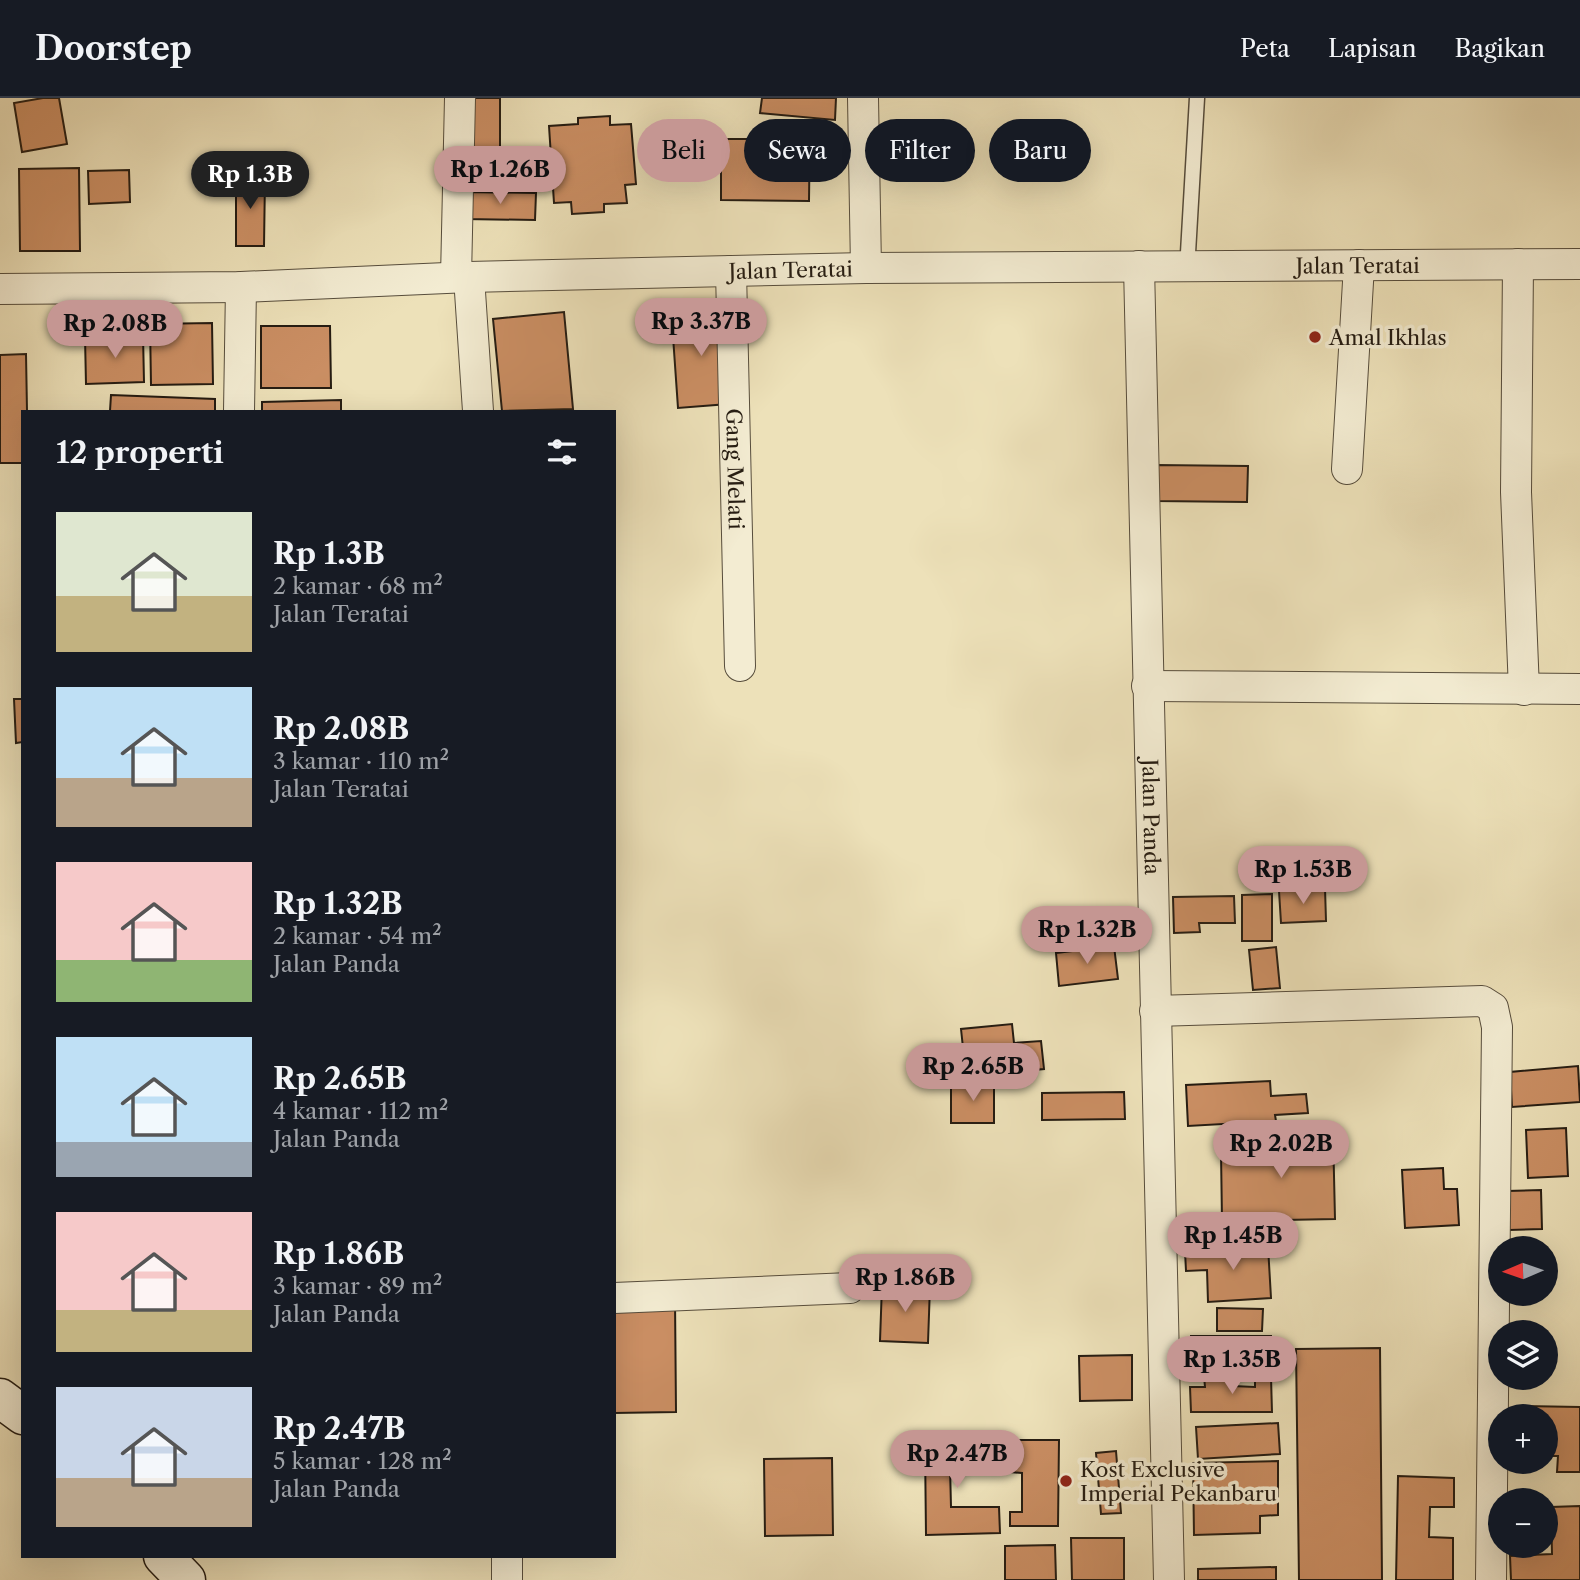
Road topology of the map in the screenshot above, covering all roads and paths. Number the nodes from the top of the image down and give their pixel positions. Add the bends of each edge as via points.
1 (460, 98) edge
2 (863, 98) edge
3 (1197, 98) edge
4 (1518, 264) junction
5 (1580, 264) edge
6 (1359, 265) junction
7 (1139, 266) junction
8 (1184, 266) junction
9 (866, 268) junction
10 (731, 271) junction
11 (462, 277) junction
12 (241, 287) junction
13 (0, 289) edge
14 (239, 410) edge
15 (478, 410) edge
16 (1347, 468) dead end
17 (740, 666) dead end
18 (1147, 686) junction
19 (1580, 689) edge
20 (1524, 690) junction
21 (1156, 1011) junction
22 (850, 1288) dead end
23 (616, 1298) edge
24 (0, 1398) edge
25 (21, 1414) edge
26 (165, 1558) edge
27 (507, 1558) edge
28 (186, 1580) edge
29 (507, 1580) edge
30 (1169, 1580) edge
31 (1490, 1580) edge

1 - 11 street
2 - 9 street
3 - 8 lane
4 - 5 street, Jalan Teratai
4 - 6 street, Jalan Teratai
4 - 20 street via 1516,492
6 - 8 street, Jalan Teratai
6 - 16 street
7 - 8 street, Jalan Teratai
7 - 9 street, Jalan Teratai
7 - 18 street, Jalan Panda
9 - 10 street, Jalan Teratai
10 - 11 street, Jalan Teratai
10 - 17 street, Gang Melati
11 - 12 street, Jalan Teratai
11 - 15 street
12 - 13 street, Jalan Teratai
12 - 14 street
18 - 20 street
18 - 21 street, Jalan Panda
19 - 20 street
21 - 30 street, Jalan Panda
21 - 31 street via 1482,1001 1493,1008 1497,1027
22 - 23 street
24 - 25 main road
26 - 28 main road
27 - 29 street

